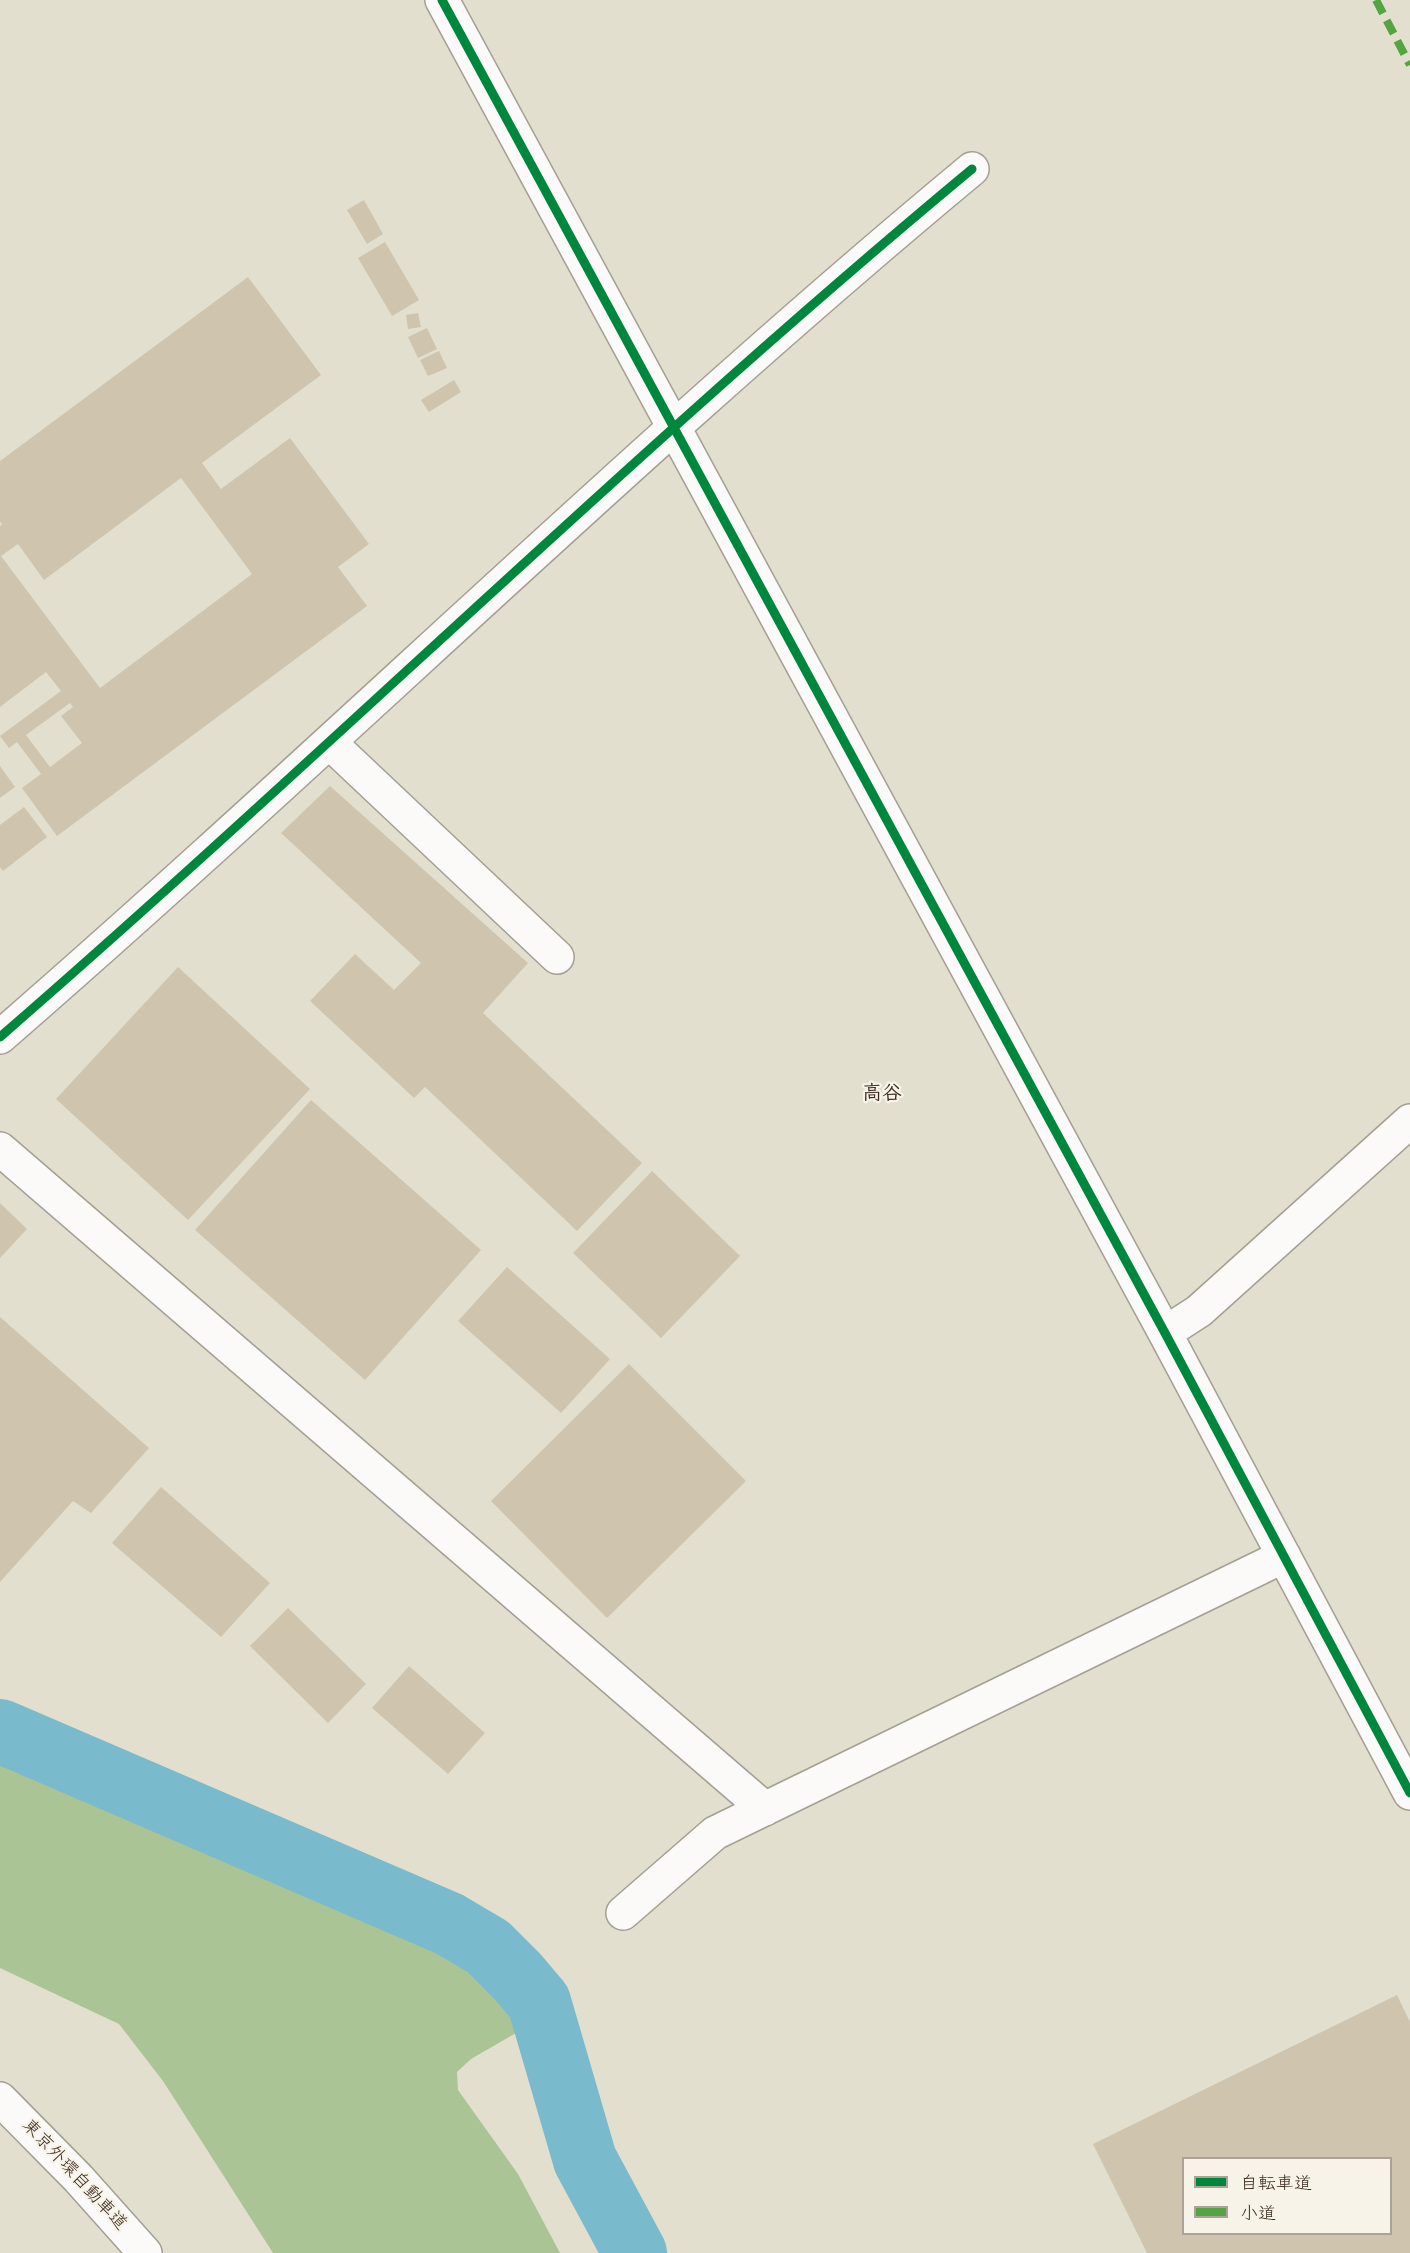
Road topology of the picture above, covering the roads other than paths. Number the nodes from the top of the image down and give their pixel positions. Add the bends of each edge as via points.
1 (442, 0) edge
2 (972, 170) dead end
3 (673, 427) junction
4 (329, 742) junction
5 (557, 957) dead end
6 (0, 1037) edge
7 (1410, 1122) edge
8 (0, 1149) edge
9 (1165, 1333) junction
10 (1284, 1556) junction
11 (1410, 1793) edge
12 (765, 1809) junction
13 (622, 1913) dead end
14 (0, 2099) edge
15 (146, 2253) edge

1 - 3 main road
2 - 3 main road
3 - 4 main road
3 - 9 main road
4 - 5 main road
4 - 6 main road
7 - 9 main road via 1199,1311
8 - 12 main road
9 - 10 main road
10 - 11 main road
10 - 12 main road
12 - 13 main road via 715,1833
14 - 15 main road, 東京外環自動車道

